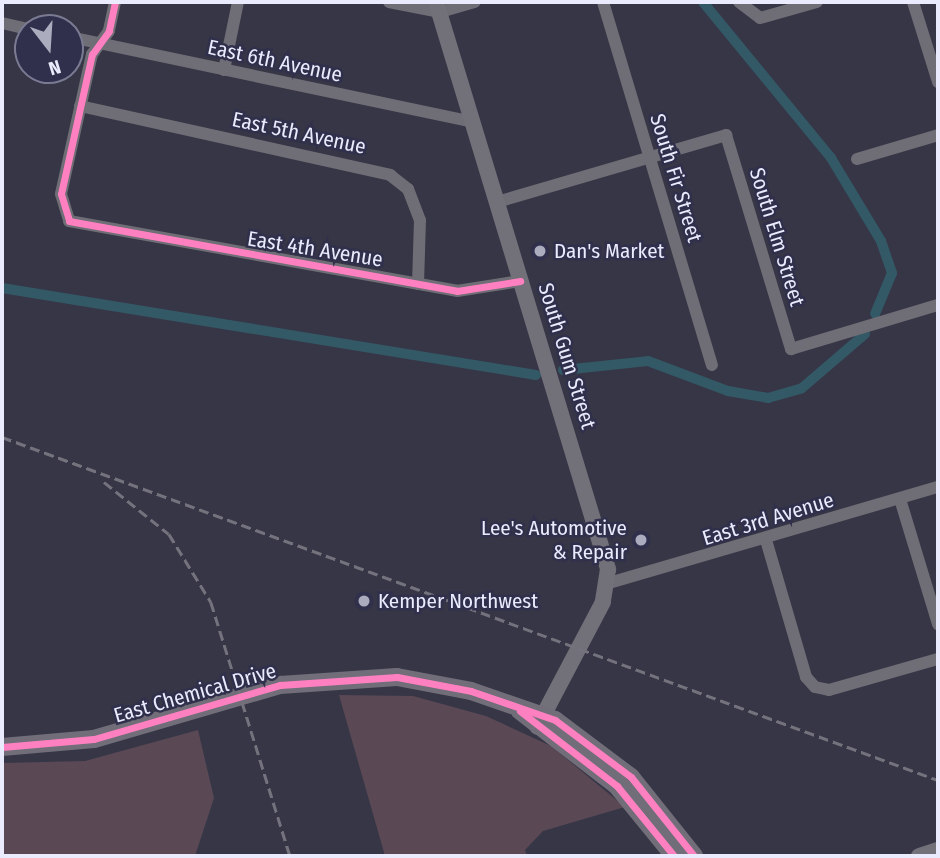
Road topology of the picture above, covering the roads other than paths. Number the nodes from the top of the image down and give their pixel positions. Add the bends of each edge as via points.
1 (115, 2) edge
2 (238, 2) edge
3 (389, 2) edge
4 (475, 2) edge
5 (603, 2) edge
6 (740, 2) edge
7 (817, 2) edge
8 (914, 2) edge
9 (438, 7) edge
10 (84, 40) edge
11 (99, 43) junction
12 (224, 70) junction
13 (938, 82) edge
14 (80, 106) junction
15 (472, 122) junction
16 (938, 135) edge
17 (649, 158) junction
18 (857, 159) dead end
19 (497, 202) junction
20 (520, 281) junction
21 (418, 284) junction
22 (938, 305) edge
23 (712, 365) dead end
24 (938, 487) edge
25 (900, 499) junction
26 (766, 540) junction
27 (608, 583) junction
28 (938, 624) edge
29 (938, 659) edge
30 (540, 721) junction
31 (2, 747) edge
32 (938, 850) edge
33 (674, 856) edge
34 (694, 856) edge
35 (919, 856) edge

1 - 11 street
2 - 12 street
3 - 9 street
4 - 9 street
5 - 17 street, South Fir Street
6 - 7 street via 756,18
8 - 13 street
9 - 15 main road, South Gum Street
10 - 11 street, East 6th Avenue
11 - 12 street, East 6th Avenue
11 - 14 street
12 - 15 street, East 6th Avenue
14 - 21 street, East 5th Avenue via 390,175 408,189 420,220
14 - 21 street, East 4th Avenue via 61,194 64,217 86,229
15 - 19 main road, South Gum Street
16 - 18 street
17 - 19 street
17 - 22 street, South Elm Street via 726,135 791,349
17 - 23 street, South Fir Street
19 - 20 main road, South Gum Street
20 - 21 street, East 4th Avenue via 471,292
20 - 27 main road, South Gum Street
24 - 25 street, East 3rd Avenue
25 - 26 street, East 3rd Avenue
25 - 28 street
26 - 27 street, East 3rd Avenue
26 - 29 street via 806,677 816,687 829,690
27 - 30 main road
30 - 31 main road, East Chemical Drive via 471,691 397,677 336,678 280,685 94,739
30 - 33 main road via 611,780
30 - 34 main road via 631,777
32 - 35 main road

